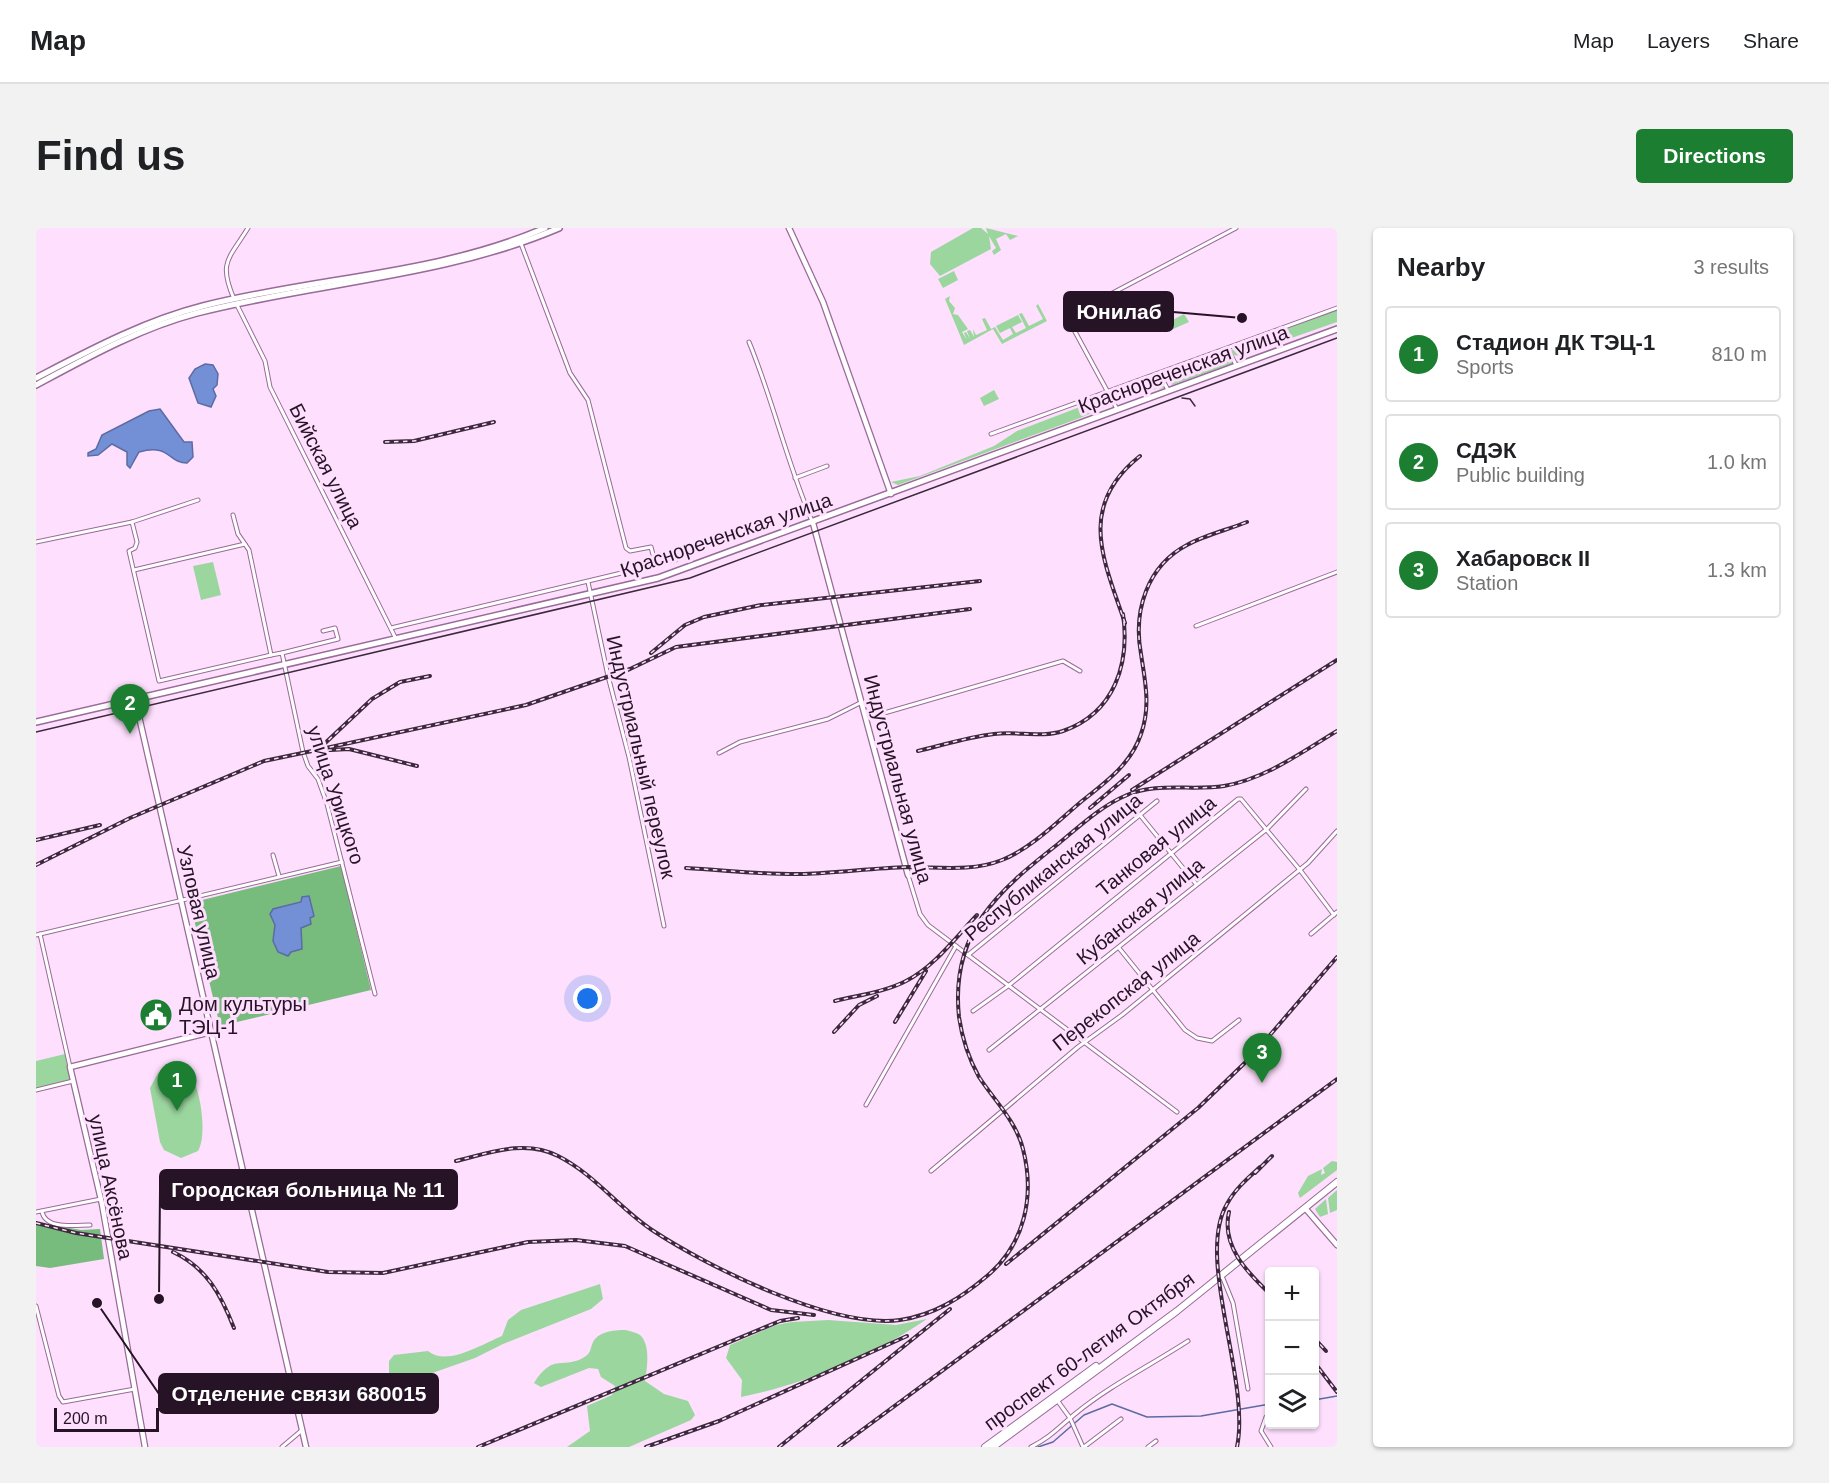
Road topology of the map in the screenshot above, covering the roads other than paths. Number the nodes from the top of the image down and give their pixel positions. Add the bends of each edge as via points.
1 (248, 228) edge
2 (545, 228) edge
3 (560, 228) edge
4 (789, 228) edge
5 (1236, 228) edge
6 (520, 241) junction
7 (235, 302) junction
8 (1337, 308) edge
9 (1337, 329) edge
10 (749, 342) dead end
11 (1228, 349) junction
12 (1236, 365) junction
13 (1160, 373) junction
14 (36, 378) edge
15 (36, 385) edge
16 (1169, 390) junction
17 (1107, 391) junction
18 (1117, 409) junction
19 (991, 434) dead end
20 (827, 466) dead end
21 (795, 478) junction
22 (892, 494) junction
23 (198, 500) dead end
24 (233, 515) dead end
25 (132, 522) junction
26 (813, 523) junction
27 (36, 542) edge
28 (245, 544) junction
29 (676, 560) dead end
30 (656, 566) junction
31 (134, 570) junction
32 (1337, 573) edge
33 (588, 582) junction
34 (590, 594) junction
35 (1196, 626) dead end
36 (391, 628) junction
37 (323, 631) dead end
38 (396, 639) junction
39 (282, 653) junction
40 (271, 655) junction
41 (285, 665) junction
42 (1080, 671) dead end
43 (135, 699) junction
44 (862, 702) junction
45 (867, 718) junction
46 (36, 722) edge
47 (719, 753) dead end
48 (1306, 789) dead end
49 (1157, 801) dead end
50 (1140, 816) junction
51 (1267, 829) junction
52 (1337, 831) edge
53 (1171, 853) junction
54 (273, 855) dead end
55 (342, 862) junction
56 (1300, 870) junction
57 (908, 875) joint
58 (279, 876) junction
59 (1197, 884) junction
60 (182, 900) junction
61 (1335, 914) edge
62 (664, 926) dead end
63 (1311, 934) dead end
64 (38, 935) edge
65 (956, 946) junction
66 (1119, 948) junction
67 (968, 955) junction
68 (1008, 986) junction
69 (1153, 990) junction
70 (375, 994) dead end
71 (973, 1011) dead end
72 (1040, 1011) junction
73 (1239, 1020) dead end
74 (211, 1032) junction
75 (1084, 1044) junction
76 (989, 1050) dead end
77 (70, 1066) junction
78 (73, 1081) junction
79 (36, 1090) edge
80 (866, 1105) dead end
81 (1177, 1112) dead end
82 (931, 1171) dead end
83 (1337, 1182) edge
84 (101, 1199) junction
85 (1305, 1208) junction
86 (36, 1212) edge
87 (42, 1212) junction
88 (90, 1225) dead end
89 (1337, 1245) edge
90 (1222, 1275) junction
91 (1213, 1282) junction
92 (36, 1306) edge
93 (41, 1321) junction
94 (36, 1322) edge
95 (1188, 1341) dead end
96 (135, 1389) junction
97 (1248, 1389) dead end
98 (1057, 1400) junction
99 (1071, 1419) junction
100 (1121, 1419) dead end
101 (1265, 1420) edge
102 (302, 1429) junction
103 (1156, 1441) dead end
104 (145, 1447) edge
105 (282, 1447) edge
106 (306, 1447) edge
107 (986, 1447) edge
108 (993, 1447) edge
109 (1031, 1447) edge
110 (1084, 1447) edge
111 (1148, 1447) edge
112 (1271, 1447) edge

1 - 7 street, Бийская улица via 225,264
2 - 6 main road
3 - 6 main road
4 - 22 street via 823,302
5 - 17 street via 1067,317
6 - 7 main road
6 - 7 main road via 456,262
6 - 30 street via 570,373 588,400 626,548 630,551 651,547
7 - 14 main road via 184,311 146,324
7 - 15 main road via 158,325
7 - 36 street, Бийская улица via 265,361 270,387
8 - 11 street
9 - 12 main road, Краснореченская улица
10 - 21 street, Индустриальная улица
11 - 12 street
11 - 13 street
12 - 16 main road, Краснореченская улица
13 - 16 street
13 - 17 street
16 - 18 main road, Краснореченская улица
17 - 18 street
17 - 19 street
18 - 22 main road, Краснореченская улица
20 - 21 street
21 - 26 street, Индустриальная улица
22 - 26 main road, Краснореченская улица
23 - 25 street
24 - 28 street
25 - 27 street
25 - 31 street via 137,542 129,551
26 - 34 main road, Краснореченская улица via 658,578
26 - 44 street, Индустриальная улица
28 - 31 street
28 - 40 street
29 - 30 street
30 - 33 street
31 - 40 street via 159,681
32 - 35 street
33 - 34 street, Индустриальный переулок
33 - 36 street
34 - 38 main road, Краснореченская улица
34 - 62 street, Индустриальный переулок
36 - 38 street, Бийская улица
37 - 39 street via 335,628 338,639
38 - 41 main road, Краснореченская улица
39 - 40 street
39 - 41 street, улица Урицкого
41 - 43 main road, Краснореченская улица
41 - 55 street, улица Урицкого via 303,752 318,779
42 - 45 street via 1063,661
43 - 46 main road, Краснореченская улица
43 - 60 street, Узловая улица
44 - 45 street, Индустриальная улица
44 - 47 street via 828,719 740,742
45 - 57 street, Индустриальная улица
48 - 51 street, Кубанская улица
49 - 50 street, Республиканская улица
50 - 53 street
50 - 67 street, Республиканская улица
51 - 53 street, Танковая улица via 1238,799
51 - 56 street, Танковая улица
51 - 59 street, Кубанская улица
52 - 56 street, Перекопская улица
53 - 59 street
53 - 68 street, Танковая улица
54 - 58 street
55 - 58 street
55 - 70 street, улица Урицкого
56 - 61 street, Танковая улица
56 - 69 street, Перекопская улица
57 - 65 street, Индустриальная улица via 923,920
58 - 60 street
59 - 66 street, Кубанская улица
60 - 64 street
60 - 74 street, Узловая улица
61 - 63 street
64 - 77 street, улица Аксёнова
65 - 67 street, Индустриальная улица
65 - 80 street
66 - 69 street
66 - 72 street, Кубанская улица
67 - 68 street, Индустриальная улица
68 - 71 street, Танковая улица
68 - 72 street, Индустриальная улица
69 - 73 street via 1185,1030 1201,1039 1215,1040
69 - 75 street, Перекопская улица
72 - 75 street, Индустриальная улица
72 - 76 street, Кубанская улица
74 - 77 street
74 - 102 street, Узловая улица
75 - 81 street, Индустриальная улица
75 - 82 street, Перекопская улица
77 - 78 street, улица Аксёнова
78 - 79 street
78 - 84 street, улица Аксёнова
83 - 85 highway, проспект 60-летия Октября
84 - 87 street
84 - 96 street, улица Аксёнова
85 - 89 street
85 - 90 highway, проспект 60-летия Октября
86 - 87 street
87 - 88 street via 47,1221 56,1225
90 - 91 highway, проспект 60-летия Октября
90 - 97 street via 1233,1304
91 - 98 highway, проспект 60-летия Октября
91 - 107 highway, проспект 60-летия Октября
92 - 93 street
93 - 94 street
93 - 96 street via 63,1402
95 - 99 street
96 - 104 street, улица Аксёнова
98 - 99 street
98 - 108 highway, проспект 60-летия Октября
99 - 109 street
99 - 110 street
100 - 110 street
101 - 112 street via 1261,1431
102 - 105 street
102 - 106 street, Узловая улица
103 - 111 street

